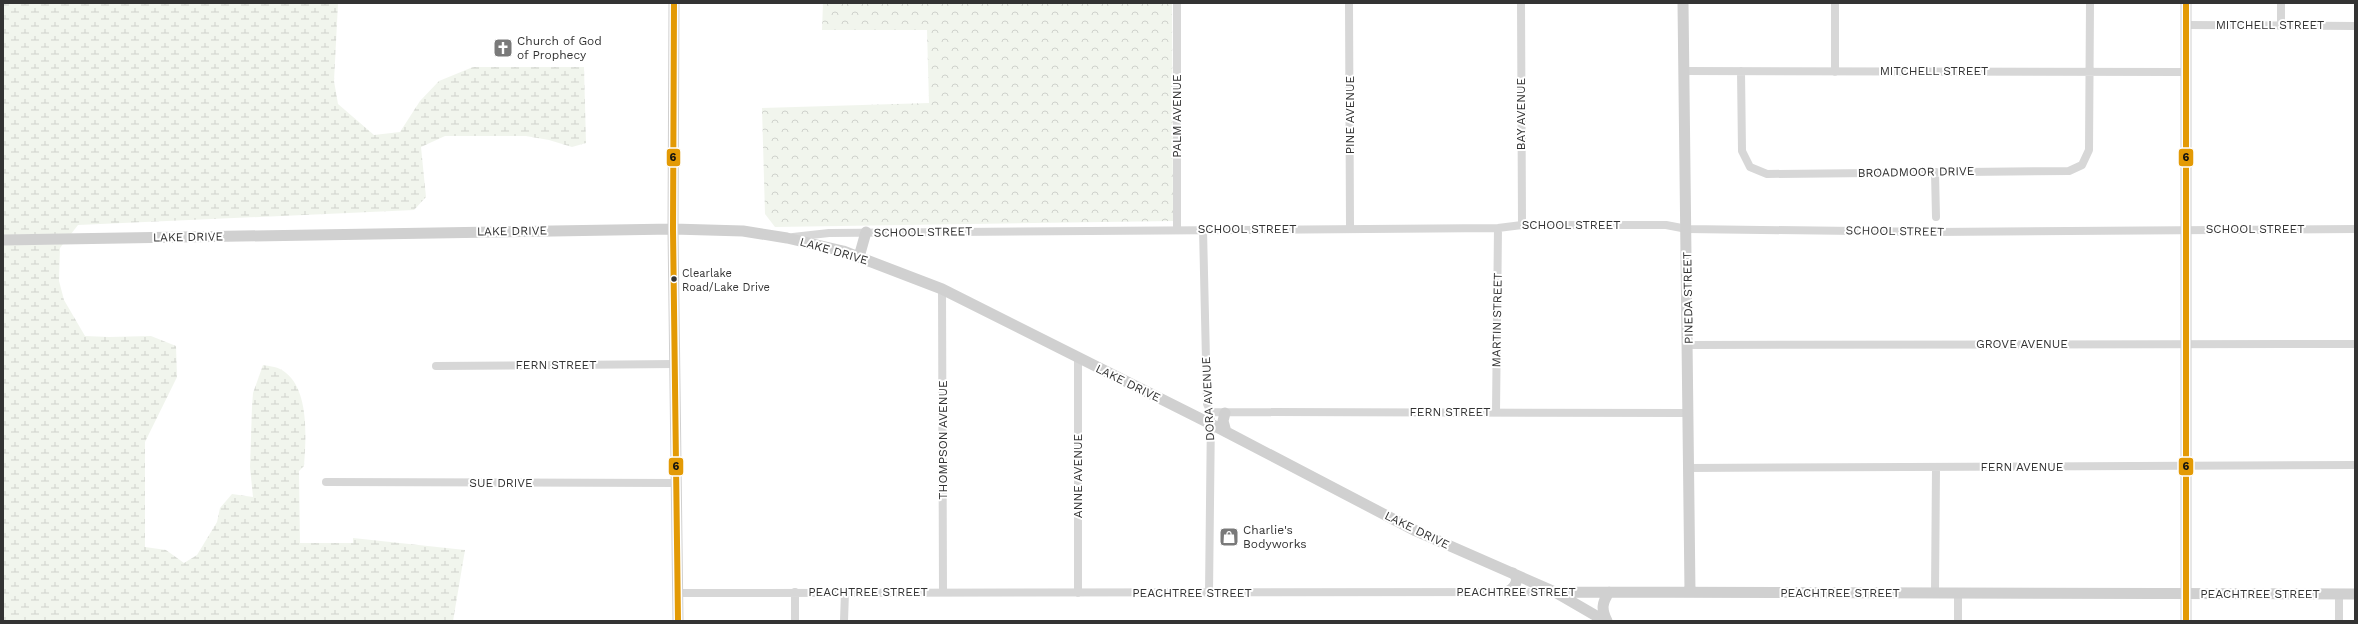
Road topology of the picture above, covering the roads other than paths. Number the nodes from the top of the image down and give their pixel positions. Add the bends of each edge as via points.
1 (674, 3) edge
2 (1176, 3) edge
3 (1350, 3) edge
4 (1521, 3) edge
5 (1683, 3) edge
6 (1835, 3) edge
7 (2090, 3) edge
8 (2186, 3) edge
9 (2281, 3) edge
10 (2186, 25) junction
11 (2281, 25) junction
12 (2355, 26) edge
13 (1683, 71) junction
14 (1742, 71) junction
15 (2090, 71) junction
16 (1835, 72) junction
17 (2185, 72) junction
18 (1935, 172) junction
19 (1936, 216) dead end
20 (1522, 225) junction
21 (1350, 228) junction
22 (1498, 228) junction
23 (672, 229) junction
24 (1177, 229) junction
25 (1203, 229) junction
26 (1687, 229) junction
27 (2184, 229) junction
28 (2355, 230) edge
29 (866, 232) junction
30 (787, 238) junction
31 (3, 240) edge
32 (859, 257) junction
33 (942, 288) junction
34 (1688, 344) junction
35 (2185, 344) junction
36 (2355, 344) edge
37 (1078, 358) junction
38 (675, 364) junction
39 (436, 366) dead end
40 (1211, 412) junction
41 (1496, 412) junction
42 (1225, 413) junction
43 (1688, 414) junction
44 (1211, 424) junction
45 (1226, 432) junction
46 (2355, 465) edge
47 (2185, 466) junction
48 (1689, 468) junction
49 (1936, 468) junction
50 (326, 482) dead end
51 (676, 483) junction
52 (1513, 573) junction
53 (795, 592) junction
54 (845, 592) junction
55 (944, 592) junction
56 (1508, 592) junction
57 (1555, 592) junction
58 (1609, 592) junction
59 (1690, 592) junction
60 (1958, 592) junction
61 (678, 593) junction
62 (1078, 593) junction
63 (1935, 593) junction
64 (2186, 593) junction
65 (1209, 594) junction
66 (2339, 594) junction
67 (2355, 594) edge
68 (678, 621) edge
69 (795, 621) edge
70 (844, 621) edge
71 (1606, 621) edge
72 (1958, 621) edge
73 (2186, 621) edge
74 (2339, 621) edge

1 - 23 street
2 - 24 street, PALM AVENUE
3 - 21 street, PINE AVENUE
4 - 20 street, BAY AVENUE
5 - 13 street, PINEDA STREET
6 - 16 street
7 - 15 street
8 - 10 street
9 - 11 street
10 - 11 street, MITCHELL STREET
10 - 17 street
11 - 12 street, MITCHELL STREET
13 - 14 street, MITCHELL STREET
13 - 26 street, PINEDA STREET
14 - 16 street, MITCHELL STREET
14 - 18 street, BROADMOOR DRIVE via 1742,151 1750,167 1767,174
15 - 16 street, MITCHELL STREET
15 - 17 street, MITCHELL STREET
15 - 18 street, BROADMOOR DRIVE via 2089,150 2082,165 2069,171
17 - 27 street
18 - 19 street
20 - 22 street, SCHOOL STREET
20 - 26 street, SCHOOL STREET via 1666,225
21 - 22 street, SCHOOL STREET
21 - 25 street, SCHOOL STREET
22 - 41 street, MARTIN STREET
23 - 30 street, LAKE DRIVE via 743,231
23 - 31 street, LAKE DRIVE
23 - 38 street
24 - 25 street, SCHOOL STREET
24 - 29 street, SCHOOL STREET
25 - 40 street, DORA AVENUE via 1207,404
26 - 27 street, SCHOOL STREET via 1934,232
26 - 34 street, PINEDA STREET
27 - 28 street, SCHOOL STREET
27 - 35 street
29 - 30 street, SCHOOL STREET
29 - 32 street
30 - 32 street, LAKE DRIVE
32 - 33 street, LAKE DRIVE
33 - 37 street, LAKE DRIVE
33 - 55 street, THOMPSON AVENUE
34 - 35 street, GROVE AVENUE
34 - 43 street, PINEDA STREET
35 - 36 street, GROVE AVENUE
35 - 47 street
37 - 44 street, LAKE DRIVE
37 - 62 street, ANNE AVENUE
38 - 39 street, FERN STREET
38 - 51 street
40 - 42 street, FERN STREET
40 - 44 street, DORA AVENUE
41 - 42 street, FERN STREET
41 - 43 street, FERN STREET
42 - 45 street
43 - 48 street, PINEDA STREET
44 - 45 street, LAKE DRIVE
44 - 65 street, DORA AVENUE
45 - 52 street, LAKE DRIVE via 1416,531
46 - 47 street, FERN AVENUE
47 - 49 street, FERN AVENUE
47 - 64 street
48 - 49 street, FERN AVENUE
48 - 59 street, PINEDA STREET
49 - 63 street
50 - 51 street, SUE DRIVE
51 - 61 street
52 - 56 street via 1517,578 1516,583
52 - 57 street, LAKE DRIVE
53 - 54 street, PEACHTREE STREET
53 - 61 street, PEACHTREE STREET
53 - 69 street
54 - 55 street, PEACHTREE STREET
54 - 70 street
55 - 62 street, PEACHTREE STREET
56 - 57 street, PEACHTREE STREET
56 - 65 street, PEACHTREE STREET
57 - 58 street, PEACHTREE STREET
57 - 71 street, LAKE DRIVE
58 - 59 street, PEACHTREE STREET
58 - 71 street via 1603,602 1602,611
59 - 63 street, PEACHTREE STREET
60 - 63 street, PEACHTREE STREET
60 - 64 street, PEACHTREE STREET
60 - 72 street
61 - 68 street
62 - 65 street, PEACHTREE STREET
64 - 66 street, PEACHTREE STREET
64 - 73 street
66 - 67 street, PEACHTREE STREET
66 - 74 street

